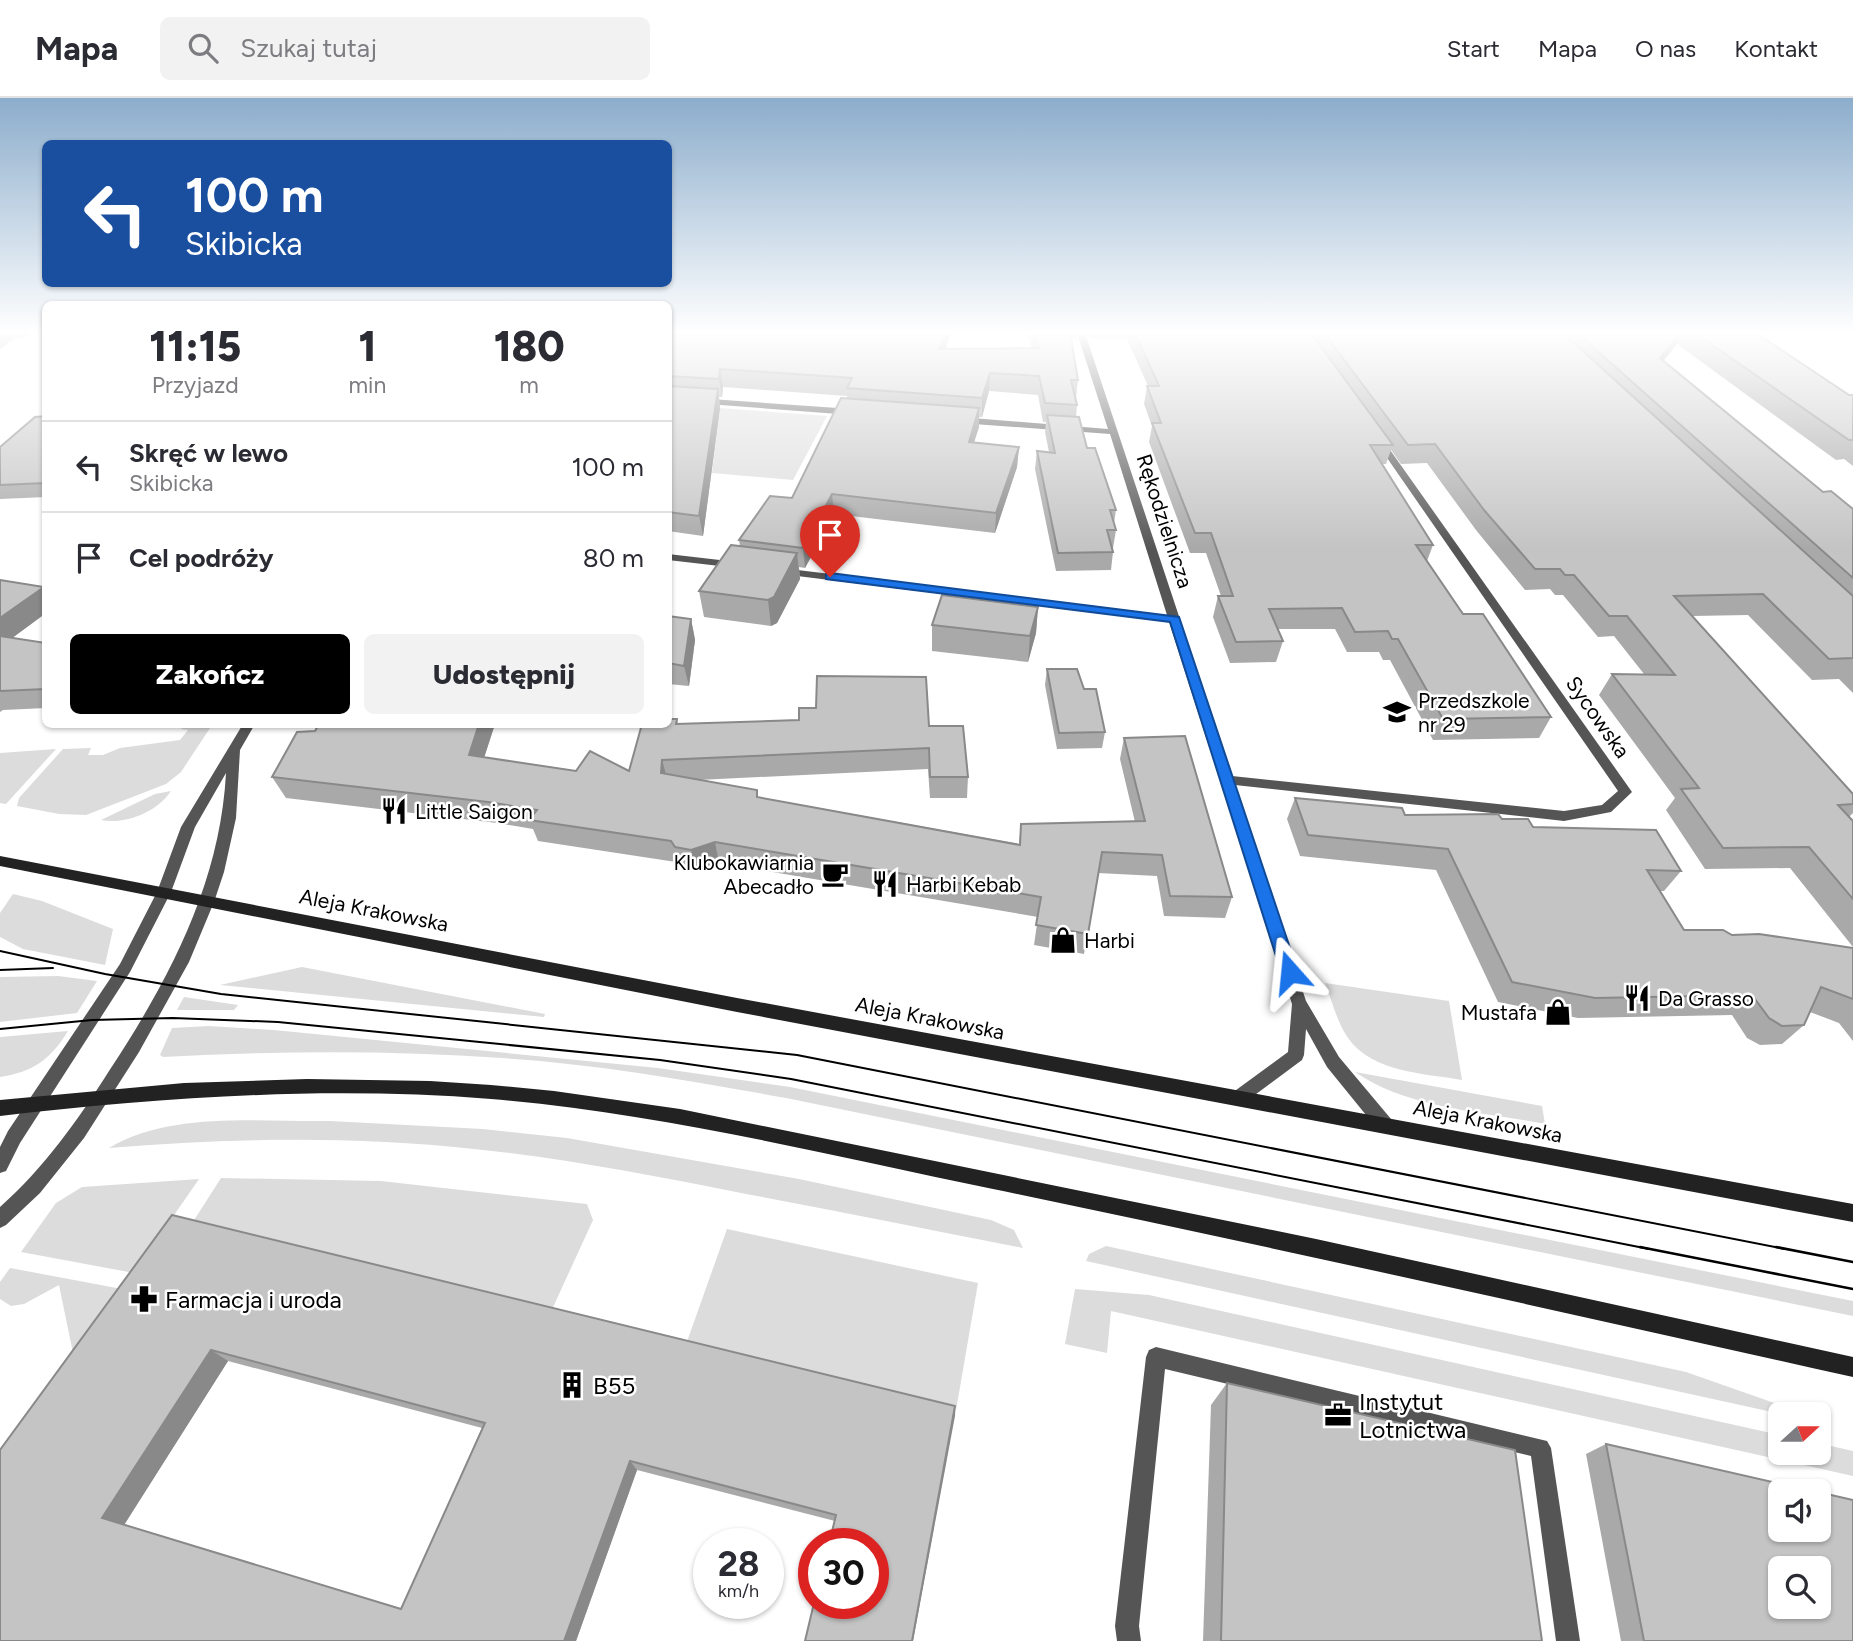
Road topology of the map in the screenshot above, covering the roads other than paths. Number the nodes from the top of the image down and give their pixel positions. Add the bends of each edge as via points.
1 (759, 405) edge
2 (1105, 405) edge
3 (863, 413) edge
4 (947, 419) edge
5 (1114, 432) junction
6 (1373, 433) edge
7 (672, 557) edge
8 (752, 567) edge
9 (766, 569) edge
10 (1175, 619) junction
11 (247, 728) edge
12 (234, 750) junction
13 (1227, 780) junction
14 (0, 861) edge
15 (164, 892) junction
16 (207, 901) junction
17 (1299, 1003) junction
18 (102, 1097) junction
19 (1238, 1098) junction
20 (37, 1103) junction
21 (0, 1108) edge
22 (1385, 1125) junction
23 (0, 1165) edge
24 (1853, 1213) edge
25 (0, 1219) edge
26 (1853, 1367) edge
27 (1129, 1641) edge
28 (1568, 1641) edge

1 - 3 street
2 - 5 street, Rękodzielnicza
4 - 5 street
5 - 10 street, Rękodzielnicza
6 - 13 street, Sycowska via 1625,792 1606,809 1564,816
7 - 8 street
9 - 10 street
10 - 13 street, Rękodzielnicza
11 - 12 street
12 - 15 street via 188,827
12 - 16 street via 226,838
13 - 17 street, Rękodzielnicza
14 - 15 main road, Aleja Krakowska
15 - 16 main road, Aleja Krakowska
15 - 20 street via 125,968
16 - 18 street via 157,1010
16 - 19 main road, Aleja Krakowska
17 - 19 street, Rękodzielnicza via 1296,1055
17 - 22 street, Rękodzielnicza via 1333,1062
18 - 20 main road
18 - 25 street via 55,1162
18 - 26 main road via 335,1085 492,1092 652,1112 1358,1256
19 - 22 main road, Aleja Krakowska
20 - 21 main road
20 - 23 street
22 - 24 main road, Aleja Krakowska
27 - 28 street via 1156,1357 1541,1448

